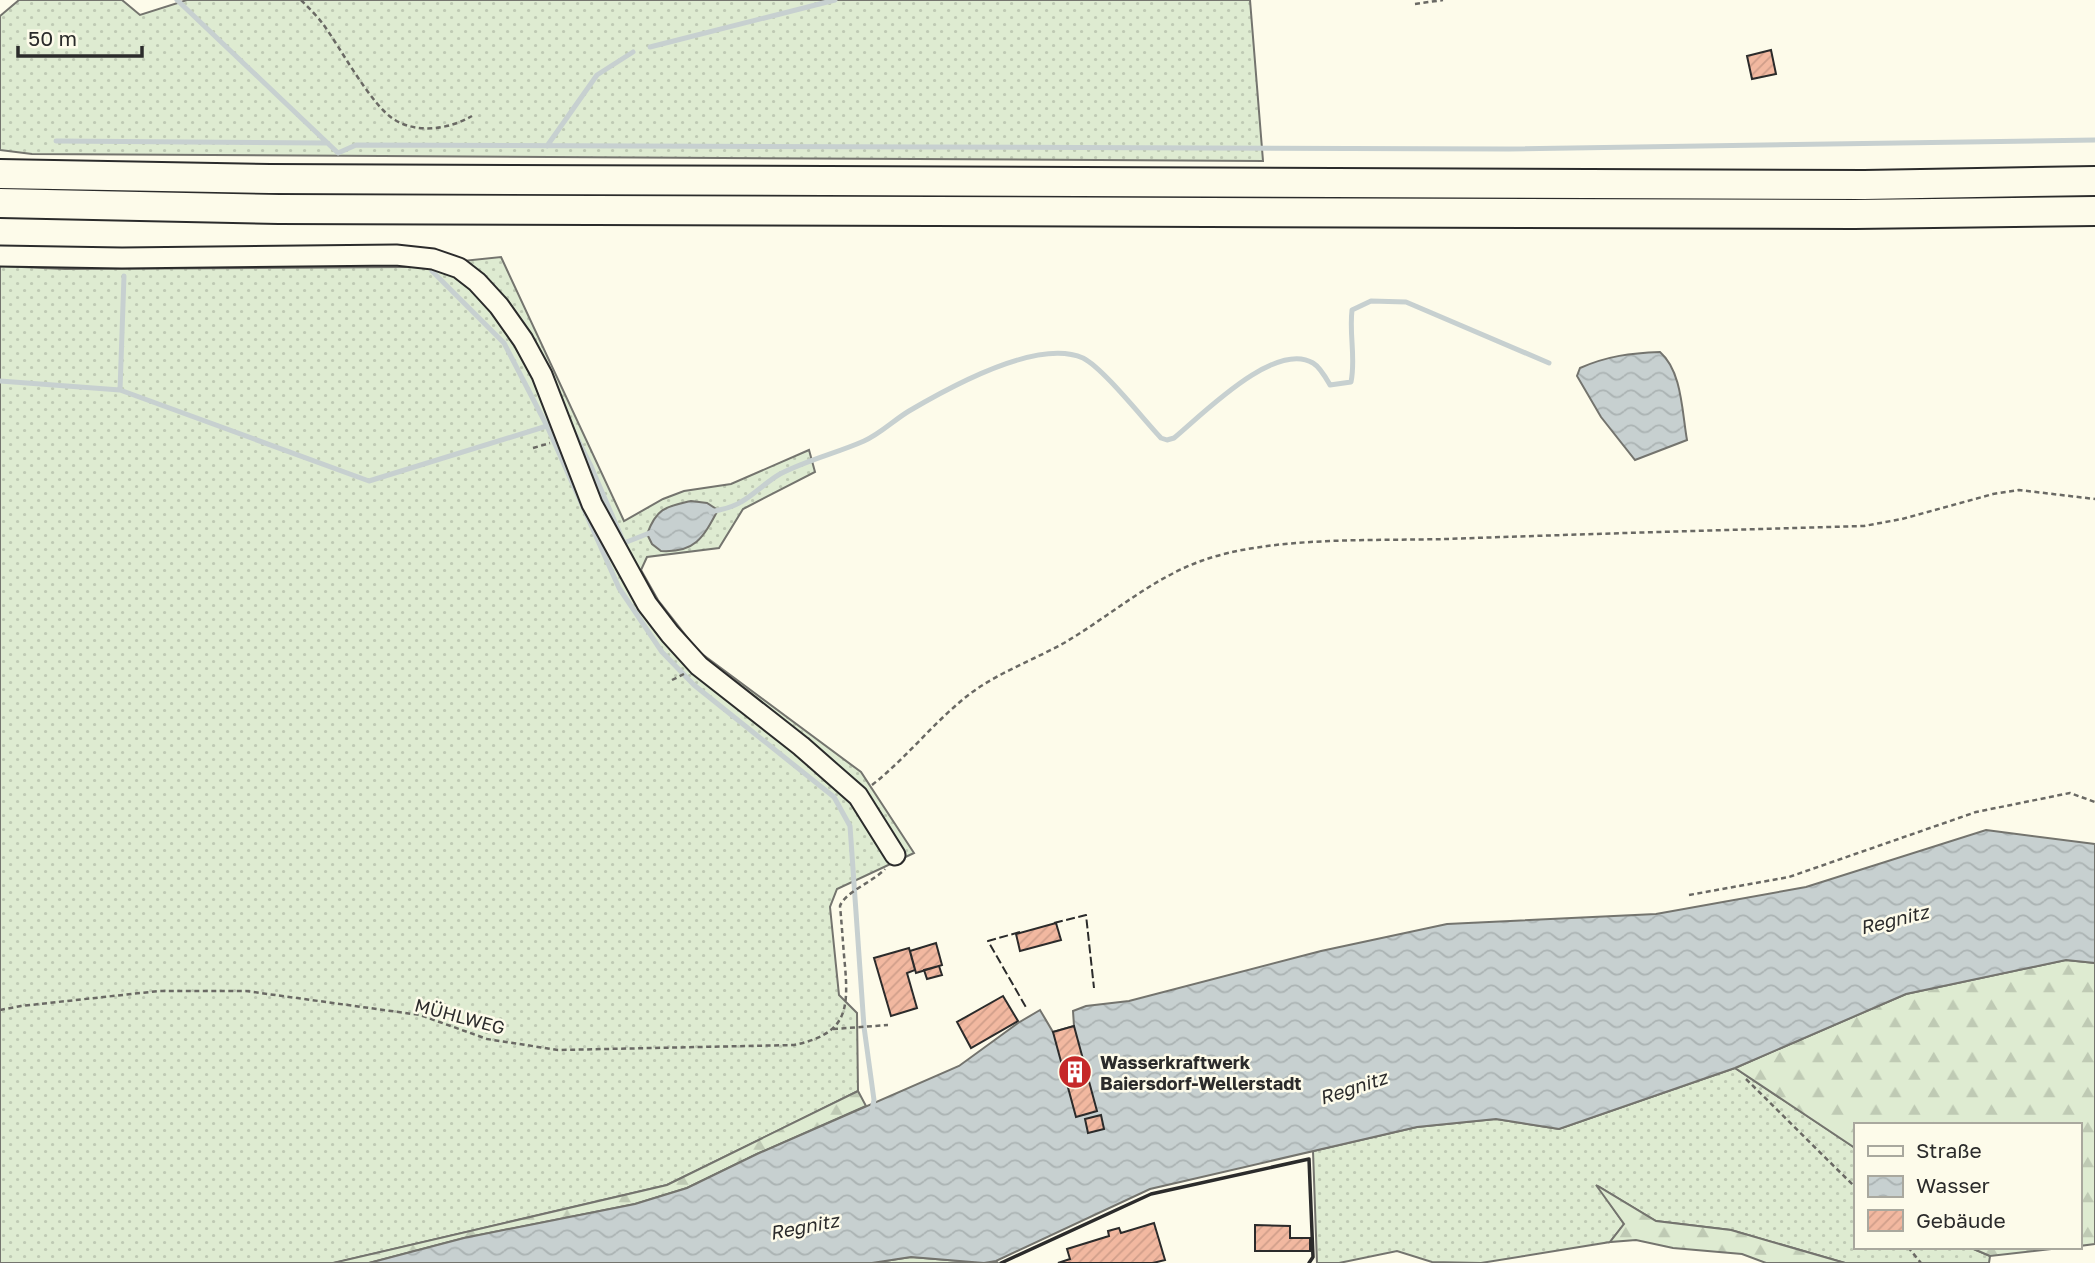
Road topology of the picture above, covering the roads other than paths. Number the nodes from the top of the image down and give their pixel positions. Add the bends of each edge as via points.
1 (0, 174) edge
2 (2095, 181) edge
3 (0, 203) edge
4 (2095, 211) edge
5 (0, 256) edge
6 (895, 855) road end

1 - 2 highway via 1837,185
3 - 4 highway via 279,209
5 - 6 lane via 411,257 459,268 499,306 523,340 542,375 592,504 647,604 699,666 858,796

